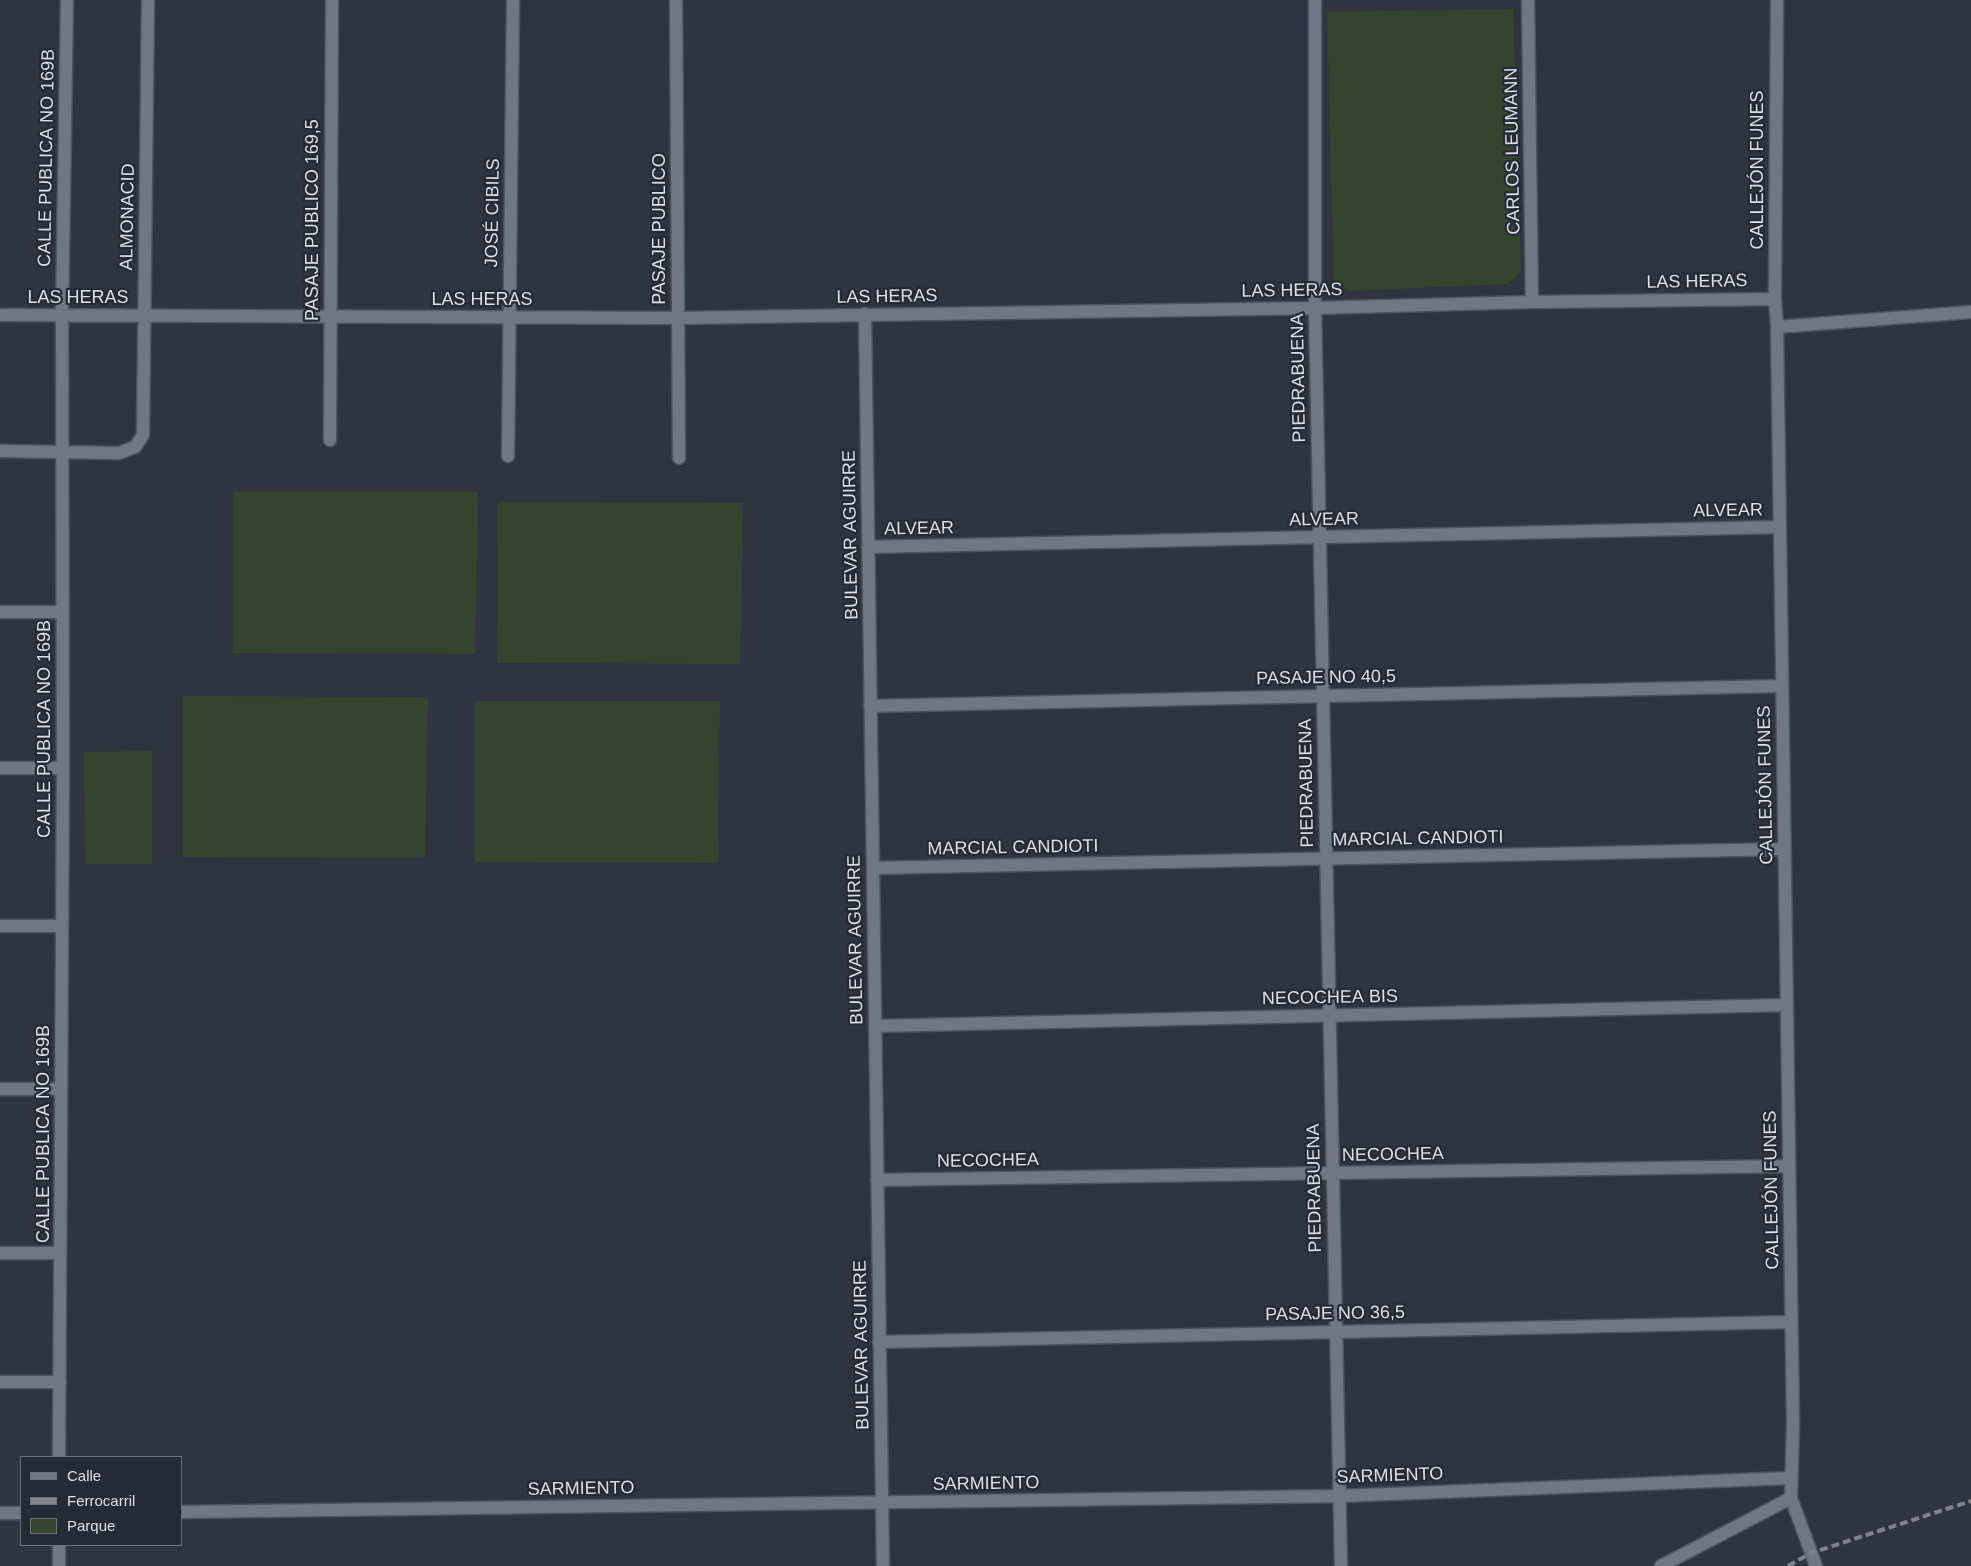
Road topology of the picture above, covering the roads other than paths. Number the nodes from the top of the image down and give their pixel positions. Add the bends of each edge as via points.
1 (67, 0) edge
2 (148, 0) edge
3 (332, 0) edge
4 (513, 0) edge
5 (676, 0) edge
6 (1316, 0) edge
7 (1528, 0) edge
8 (1777, 0) edge
9 (1775, 299) junction
10 (1532, 302) junction
11 (1315, 308) junction
12 (1971, 312) edge
13 (865, 314) junction
14 (0, 315) edge
15 (62, 316) junction
16 (144, 316) junction
17 (330, 317) junction
18 (510, 318) junction
19 (678, 318) junction
20 (1776, 327) junction
21 (330, 440) dead end
22 (0, 451) edge
23 (63, 452) junction
24 (508, 456) dead end
25 (679, 458) dead end
26 (1780, 527) junction
27 (1320, 537) junction
28 (868, 547) junction
29 (0, 612) edge
30 (63, 612) junction
31 (1782, 686) junction
32 (1323, 696) junction
33 (870, 706) junction
34 (0, 768) edge
35 (63, 768) junction
36 (1784, 849) junction
37 (1326, 859) junction
38 (873, 868) junction
39 (0, 926) edge
40 (62, 926) junction
41 (1786, 1005) junction
42 (1329, 1016) junction
43 (875, 1026) junction
44 (0, 1089) edge
45 (61, 1089) junction
46 (1789, 1166) junction
47 (1333, 1173) junction
48 (877, 1180) junction
49 (0, 1253) edge
50 (60, 1254) junction
51 (1791, 1322) junction
52 (1336, 1332) junction
53 (880, 1342) junction
54 (0, 1382) edge
55 (60, 1382) junction
56 (60, 1456) edge
57 (1790, 1478) junction
58 (1339, 1496) junction
59 (1791, 1498) junction
60 (882, 1503) junction
61 (182, 1512) edge
62 (0, 1513) edge
63 (20, 1513) edge
64 (59, 1546) edge
65 (59, 1566) edge
66 (883, 1566) edge
67 (1340, 1566) edge
68 (1661, 1566) edge
69 (1816, 1566) edge

1 - 15 street, CALLE PUBLICA NO 169B
2 - 16 street, ALMONACID
3 - 17 street, PASAJE PUBLICO 169,5
4 - 18 street, JOSÉ CIBILS
5 - 19 street, PASAJE PUBLICO
6 - 11 street, PIEDRABUENA
7 - 10 street, CARLOS LEUMANN
8 - 9 street, CALLEJÓN FUNES
9 - 10 street, LAS HERAS
9 - 20 street, CALLEJÓN FUNES
10 - 11 street, LAS HERAS
11 - 13 street, LAS HERAS
11 - 27 street, PIEDRABUENA
12 - 20 street
13 - 19 street, LAS HERAS
13 - 28 street, BULEVAR AGUIRRE
14 - 15 street, LAS HERAS
15 - 16 street, LAS HERAS
15 - 23 street, CALLE PUBLICA NO 169B
16 - 17 street, LAS HERAS
16 - 23 street, ALMONACID via 143,435 135,447 119,453
17 - 18 street, LAS HERAS
17 - 21 street, PASAJE PUBLICO 169,5
18 - 19 street, LAS HERAS
18 - 24 street, JOSÉ CIBILS
19 - 25 street, PASAJE PUBLICO
20 - 26 street, CALLEJÓN FUNES
22 - 23 street
23 - 30 street, CALLE PUBLICA NO 169B
26 - 27 street, ALVEAR
26 - 31 street, CALLEJÓN FUNES
27 - 28 street, ALVEAR
27 - 32 street, PIEDRABUENA
28 - 33 street, BULEVAR AGUIRRE
29 - 30 street
30 - 35 street, CALLE PUBLICA NO 169B
31 - 32 street, PASAJE NO 40,5
31 - 36 street, CALLEJÓN FUNES
32 - 33 street, PASAJE NO 40,5
32 - 37 street, PIEDRABUENA
33 - 38 street, BULEVAR AGUIRRE
34 - 35 street
35 - 40 street, CALLE PUBLICA NO 169B
36 - 37 street, MARCIAL CANDIOTI
36 - 41 street, CALLEJÓN FUNES
37 - 38 street, MARCIAL CANDIOTI
37 - 42 street, PIEDRABUENA
38 - 43 street, BULEVAR AGUIRRE
39 - 40 street
40 - 45 street, CALLE PUBLICA NO 169B
41 - 42 street, NECOCHEA BIS
41 - 46 street, CALLEJÓN FUNES
42 - 43 street, NECOCHEA BIS
42 - 47 street, PIEDRABUENA
43 - 48 street, BULEVAR AGUIRRE
44 - 45 street
45 - 50 street, CALLE PUBLICA NO 169B
46 - 47 street, NECOCHEA
46 - 51 street, CALLEJÓN FUNES
47 - 48 street, NECOCHEA
47 - 52 street, PIEDRABUENA
48 - 53 street, BULEVAR AGUIRRE
49 - 50 street
50 - 55 street, CALLE PUBLICA NO 169B
51 - 52 street, PASAJE NO 36,5
51 - 57 street, CALLEJÓN FUNES
52 - 53 street, PASAJE NO 36,5
52 - 58 street, PIEDRABUENA
53 - 60 street, BULEVAR AGUIRRE
54 - 55 street
55 - 56 street, CALLE PUBLICA NO 169B
57 - 58 street, SARMIENTO
57 - 59 street, CALLEJÓN FUNES
58 - 60 street, SARMIENTO
58 - 67 street, PIEDRABUENA
59 - 68 street
59 - 69 street, CALLEJÓN FUNES
60 - 61 street, SARMIENTO
60 - 66 street, BULEVAR AGUIRRE
62 - 63 street
64 - 65 street

